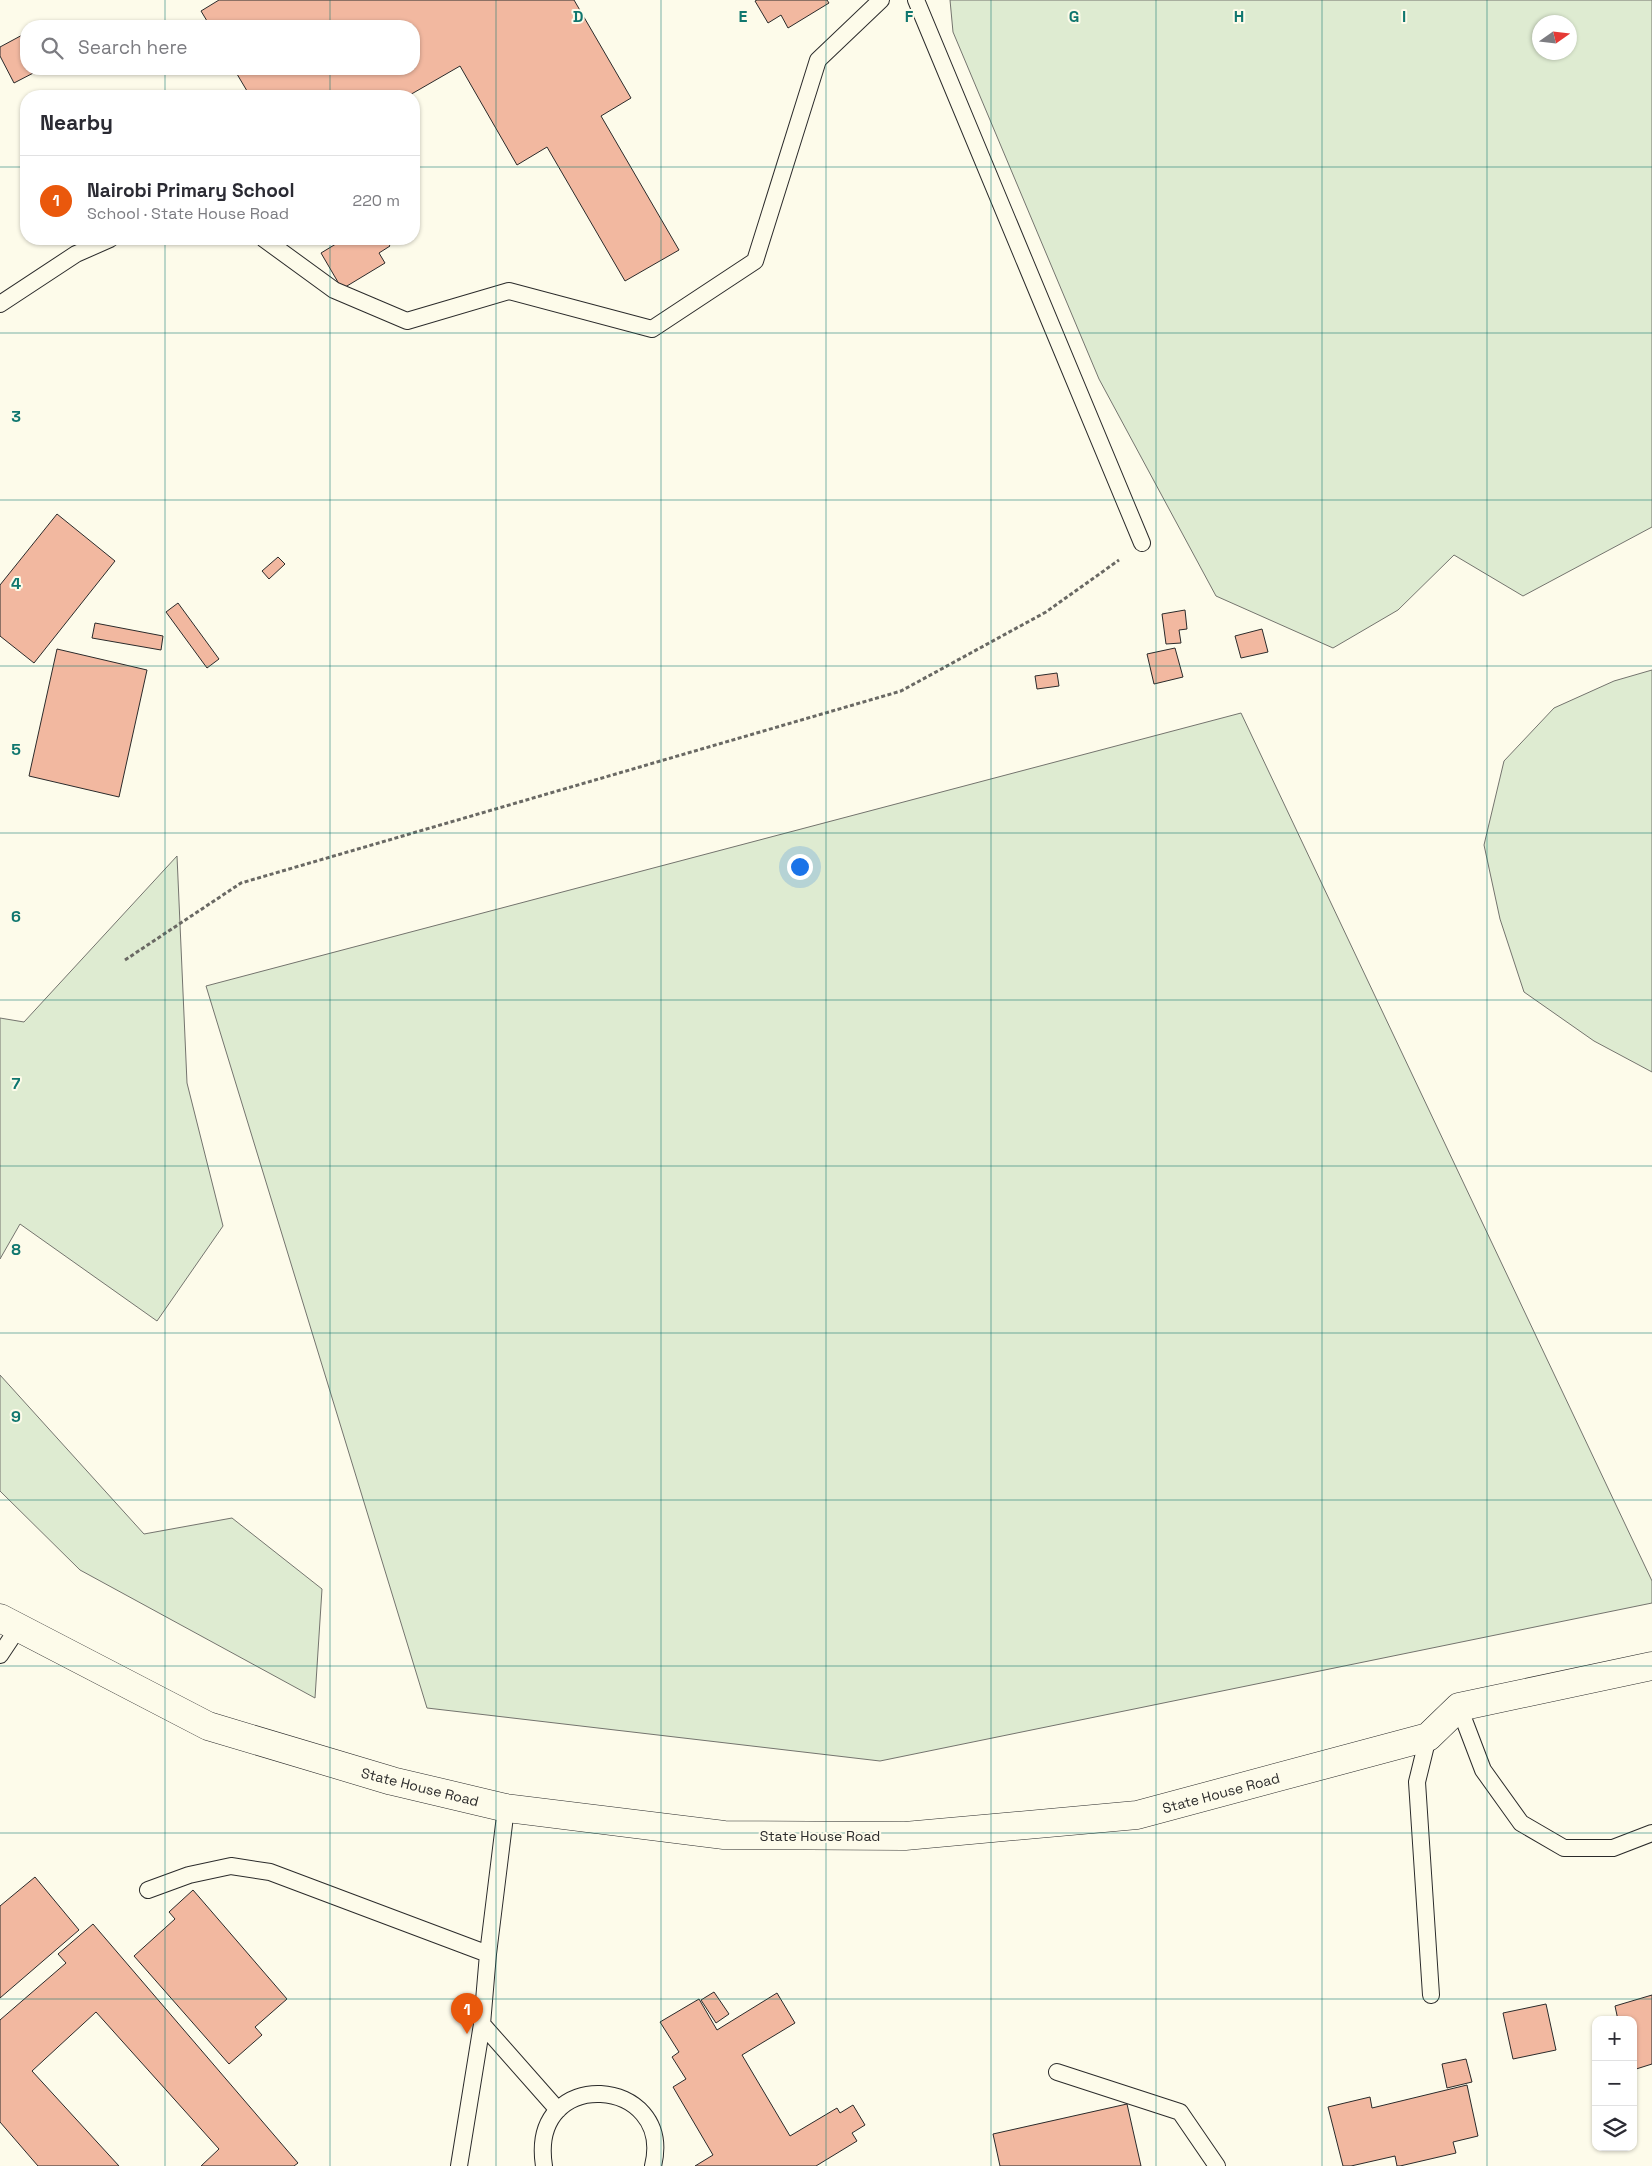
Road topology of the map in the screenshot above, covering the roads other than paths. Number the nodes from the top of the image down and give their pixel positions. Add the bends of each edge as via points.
1 (881, 0) edge
2 (916, 0) edge
3 (96, 245) edge
4 (272, 245) edge
5 (0, 304) edge
6 (1142, 543) road end
7 (9, 1623) edge
8 (0, 1655) edge
9 (1652, 1666) edge
10 (1459, 1707) junction
11 (1428, 1737) junction
12 (506, 1808) junction
13 (1652, 1833) edge
14 (148, 1890) dead end
15 (488, 1954) junction
16 (1431, 1995) dead end
17 (482, 2024) junction
18 (1057, 2072) dead end
19 (558, 2110) junction
20 (459, 2166) edge
21 (544, 2166) edge
22 (653, 2166) edge
23 (1217, 2166) edge

1 - 4 lane via 818,60 755,261 652,329 509,291 407,321 334,290
2 - 6 lane
3 - 5 lane via 76,254
7 - 8 lane
7 - 12 street, State House Road via 208,1726 392,1781
9 - 10 street
10 - 11 street, State House Road
10 - 13 lane via 1483,1770 1521,1823 1564,1848 1613,1848
11 - 12 street, State House Road via 1137,1816 905,1836 724,1836
11 - 16 lane via 1417,1782
12 - 15 lane
14 - 15 lane via 189,1875 231,1866 270,1872
15 - 17 lane
17 - 19 lane
17 - 20 lane
18 - 23 lane via 1180,2112
19 - 21 lane via 546,2126 542,2146
19 - 22 lane via 574,2098 594,2093 613,2094 631,2103 645,2116 654,2135 656,2155

